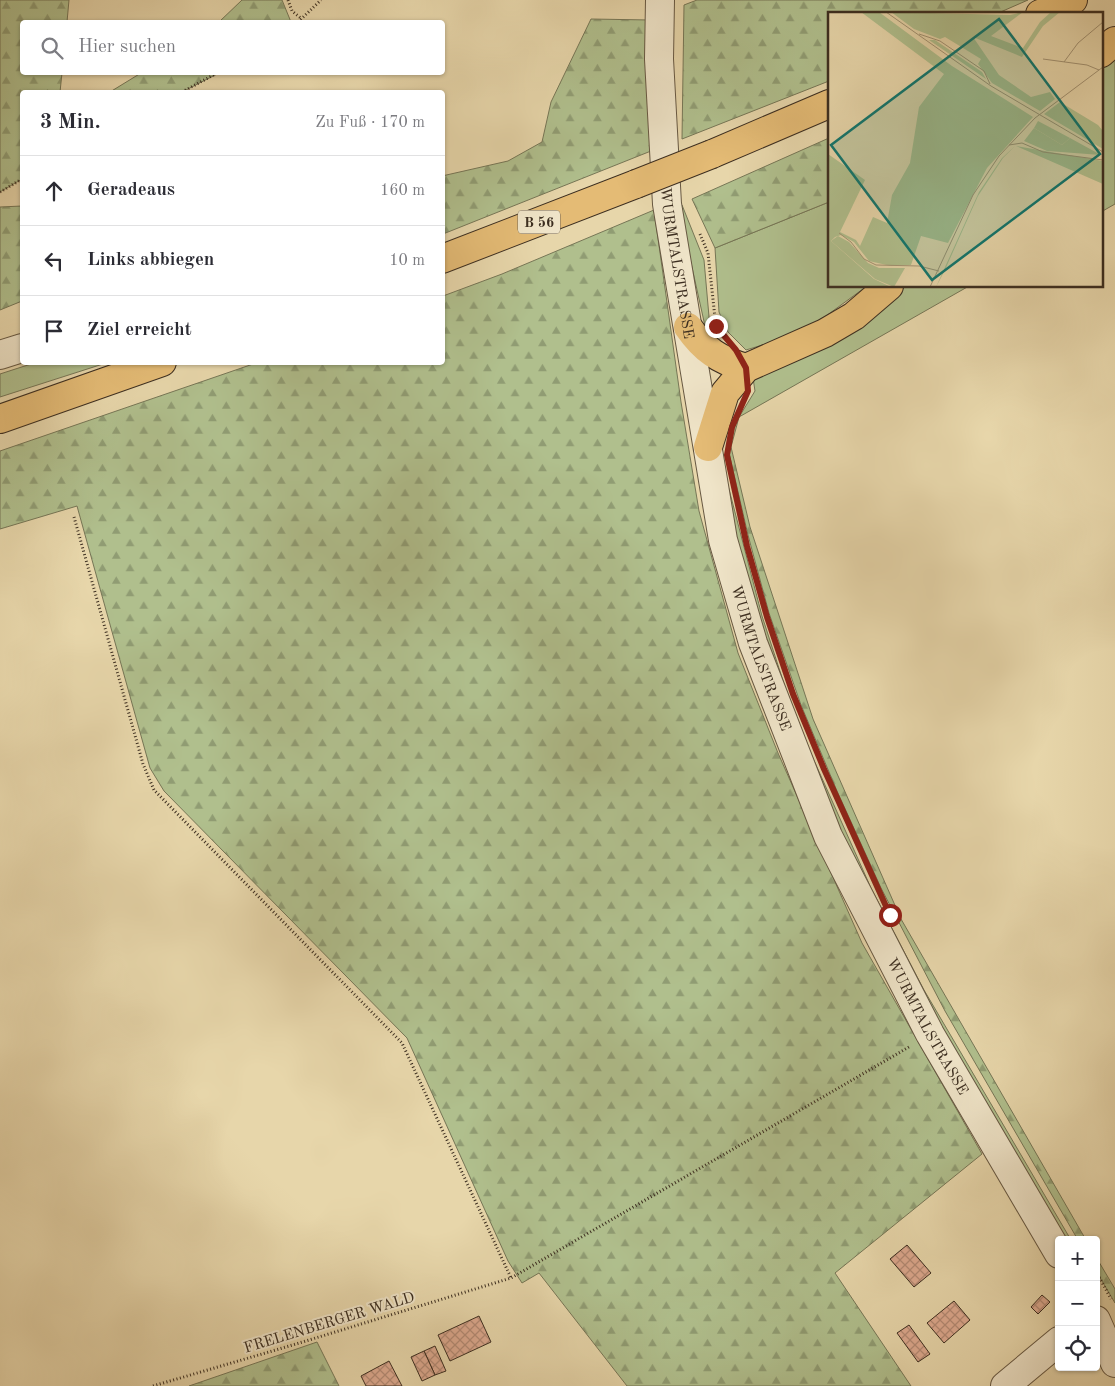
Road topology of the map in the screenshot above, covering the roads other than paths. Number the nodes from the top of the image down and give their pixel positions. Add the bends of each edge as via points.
1 (660, 0) edge
2 (1072, 0) edge
3 (1045, 12) edge
4 (1115, 41) edge
5 (1102, 52) edge
6 (828, 104) edge
7 (445, 258) edge
8 (887, 288) edge
9 (688, 327) junction
10 (20, 349) edge
11 (0, 355) edge
12 (153, 365) edge
13 (746, 368) junction
14 (0, 419) edge
15 (708, 447) junction
16 (1055, 1247) edge
17 (1099, 1326) edge
18 (1055, 1344) edge
19 (1115, 1363) edge
20 (1005, 1386) edge

1 - 9 street, WURMTALSTRASSE via 659,59 667,204
2 - 3 highway
4 - 5 highway
6 - 7 highway, B 56, bridge via 712,154
8 - 13 highway via 854,316 825,333
9 - 13 highway via 713,355
9 - 15 street, WURMTALSTRASSE
10 - 11 street
12 - 14 highway
13 - 15 highway via 724,393
15 - 16 street, WURMTALSTRASSE via 723,540 754,643 828,836 930,1034
17 - 19 street
18 - 20 street

